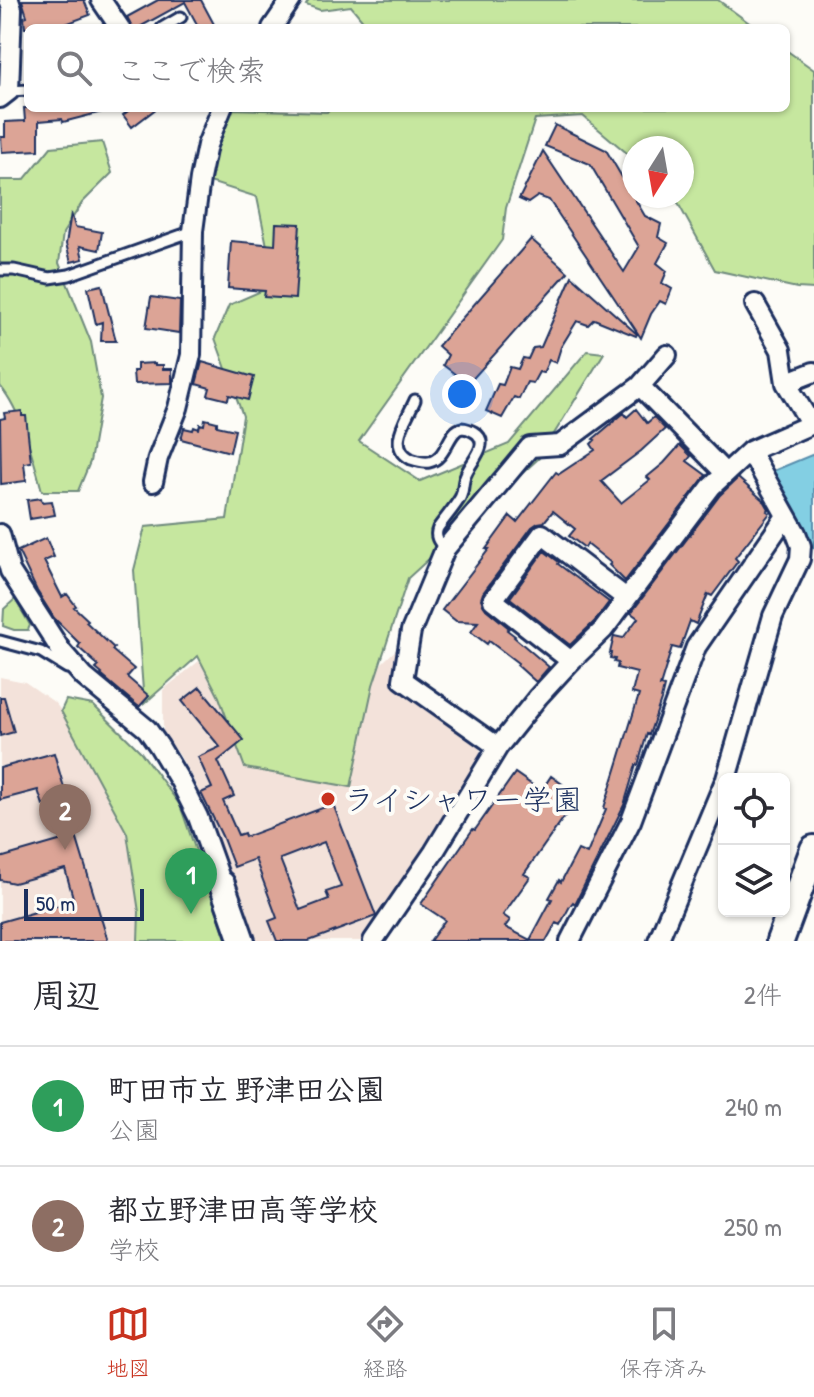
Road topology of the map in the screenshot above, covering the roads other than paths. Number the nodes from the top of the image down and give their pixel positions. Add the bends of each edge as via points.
1 (9, 0) edge
2 (101, 0) edge
3 (291, 0) edge
4 (181, 17) dead end
5 (117, 24) edge
6 (169, 24) edge
7 (275, 24) edge
8 (24, 91) edge
9 (4, 95) edge
10 (220, 112) edge
11 (193, 231) junction
12 (0, 270) edge
13 (755, 304) dead end
14 (667, 355) dead end
15 (814, 372) edge
16 (786, 383) junction
17 (640, 386) junction
18 (415, 400) dead end
19 (813, 424) edge
20 (750, 451) junction
21 (725, 473) junction
22 (153, 482) dead end
23 (786, 516) junction
24 (0, 534) edge
25 (445, 549) junction
26 (5, 576) edge
27 (626, 598) junction
28 (0, 641) edge
29 (571, 661) junction
30 (84, 677) junction
31 (498, 747) junction
32 (727, 773) edge
33 (718, 798) edge
34 (814, 849) edge
35 (222, 884) joint
36 (242, 941) edge
37 (373, 941) edge
38 (570, 941) edge
39 (658, 941) edge
40 (780, 941) edge

1 - 9 street
2 - 5 street
3 - 7 street
4 - 6 lane
8 - 9 lane
10 - 11 street via 207,145
11 - 12 lane via 69,275 50,278
11 - 22 street via 191,355
13 - 16 street via 781,350
14 - 17 street
15 - 16 street
16 - 19 street
17 - 21 street
17 - 25 street via 560,445 530,447
18 - 25 lane via 398,437 405,455 427,463 436,460 463,428 481,440 461,495 436,533
19 - 20 street
20 - 21 street
20 - 23 street
21 - 27 street
23 - 32 street via 801,546 800,559 773,616
23 - 38 street via 696,647 631,821
24 - 26 street
25 - 31 street via 411,631 403,680
26 - 30 street
27 - 29 street
27 - 29 street via 542,534 493,600
28 - 30 lane via 41,652
29 - 31 street
30 - 35 street via 147,729 159,746 198,817
31 - 37 street
33 - 39 street
34 - 40 main road
35 - 36 street

